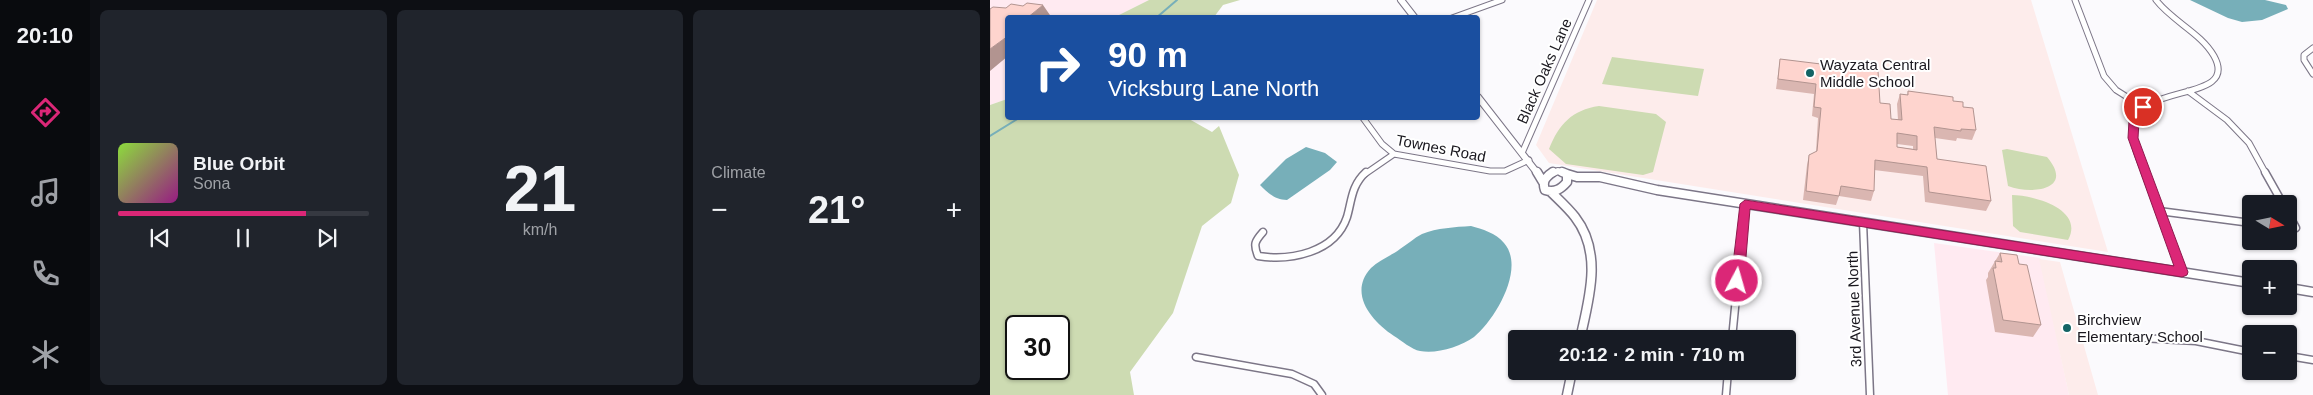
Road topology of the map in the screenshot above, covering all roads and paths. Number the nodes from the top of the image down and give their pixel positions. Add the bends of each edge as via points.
1 (1401, 0) edge
2 (1502, 0) edge
3 (1589, 0) edge
4 (2075, 0) edge
5 (2156, 0) edge
6 (1413, 15) edge
7 (1460, 15) edge
8 (2313, 48) edge
9 (2313, 74) edge
10 (2188, 91) junction
11 (1480, 99) edge
12 (2143, 107) junction
13 (1364, 120) edge
14 (1522, 153) junction
15 (1394, 154) junction
16 (1530, 162) junction
17 (1551, 173) junction
18 (1567, 178) junction
19 (1543, 182) junction
20 (1555, 191) junction
21 (2278, 195) edge
22 (1745, 204) junction
23 (2159, 211) junction
24 (1863, 222) junction
25 (2242, 222) edge
26 (1263, 232) dead end
27 (2182, 272) junction
28 (2242, 282) edge
29 (2297, 289) edge
30 (2313, 292) edge
31 (1582, 330) edge
32 (1733, 330) edge
33 (2141, 338) dead end
34 (2242, 350) edge
35 (1196, 357) dead end
36 (2297, 357) edge
37 (2313, 360) edge
38 (1570, 380) edge
39 (1727, 380) edge
40 (1322, 395) edge
41 (1568, 395) edge
42 (1726, 395) edge
43 (1870, 395) edge

1 - 6 main road
2 - 7 street
3 - 14 street, Black Oaks Lane
4 - 12 street via 2104,76 2116,90
5 - 10 street via 2165,12 2206,45 2216,61 2218,69 2212,82 2204,88
8 - 9 street via 2304,55 2304,60
10 - 12 street via 2167,95
10 - 21 street via 2227,120 2249,143
11 - 14 main road
12 - 23 street via 2134,121 2133,138
13 - 15 street, Townes Road via 1382,144
14 - 16 main road
15 - 16 street, Townes Road via 1490,171
15 - 26 street via 1358,181 1345,222 1320,248 1294,258 1258,256 1255,241
16 - 17 main road
16 - 19 main road
17 - 18 main road via 1558,171
17 - 19 main road
18 - 20 main road
18 - 22 main road via 1607,180
19 - 20 main road via 1545,190
20 - 31 main road via 1576,218 1592,253 1590,296
22 - 24 main road
22 - 32 street
23 - 25 street
23 - 27 street
24 - 27 main road
24 - 43 street, 3rd Avenue North
27 - 28 main road
29 - 30 main road
33 - 34 street via 2196,341
35 - 40 street via 1298,376 1314,384
36 - 37 street
38 - 41 main road
39 - 42 street

